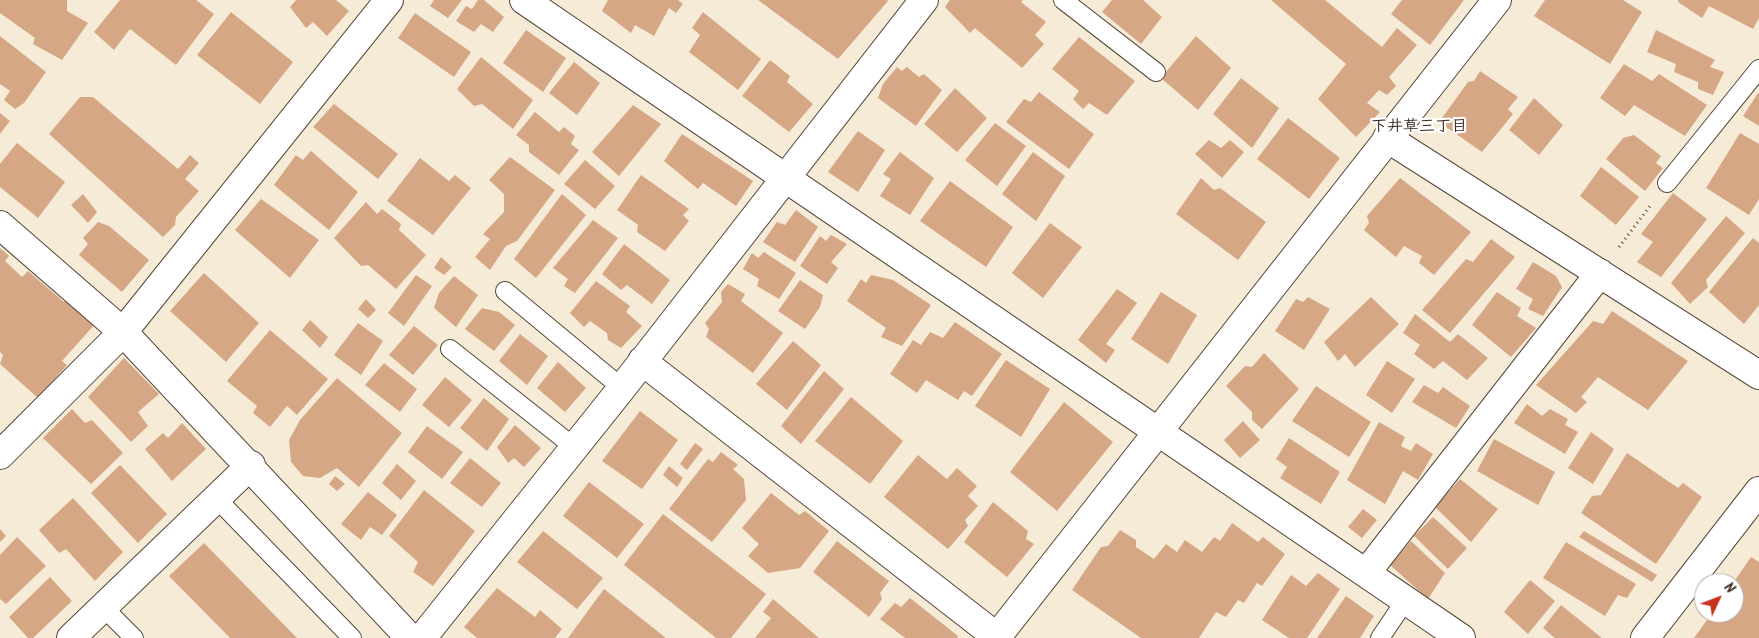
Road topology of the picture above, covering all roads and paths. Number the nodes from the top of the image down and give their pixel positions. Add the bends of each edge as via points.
1 (389, 0) edge
2 (524, 0) edge
3 (924, 0) edge
4 (1063, 0) edge
5 (1497, 0) edge
6 (1759, 69) edge
7 (1156, 72) dead end
8 (1387, 138) junction
9 (786, 177) junction
10 (1667, 183) joint
11 (0, 226) edge
12 (1600, 273) junction
13 (505, 291) dead end
14 (123, 332) junction
15 (450, 349) dead end
16 (642, 361) junction
17 (1759, 374) edge
18 (622, 388) junction
19 (1159, 430) junction
20 (574, 447) junction
21 (0, 455) edge
22 (251, 466) junction
23 (1759, 491) edge
24 (216, 498) junction
25 (1366, 573) junction
26 (1405, 601) junction
27 (103, 607) junction
28 (997, 637) edge
29 (71, 638) edge
30 (134, 638) edge
31 (352, 638) edge
32 (410, 638) edge
33 (422, 638) edge
34 (1380, 638) edge
35 (1461, 638) edge
36 (1645, 638) edge

1 - 14 street
2 - 9 street
3 - 9 street
4 - 7 lane
5 - 8 street
6 - 10 lane
8 - 12 street
8 - 19 street
9 - 16 street
9 - 19 street
10 - 12 path
11 - 14 street
12 - 17 street
12 - 25 street
13 - 18 lane
14 - 21 street
14 - 22 street
15 - 20 lane
16 - 18 street
16 - 28 street
18 - 20 street
19 - 25 street
19 - 28 street
20 - 33 street
22 - 24 street
22 - 32 street
23 - 36 street
24 - 27 street
24 - 31 lane
25 - 26 street
26 - 34 lane
26 - 35 street
27 - 29 street
27 - 30 lane

